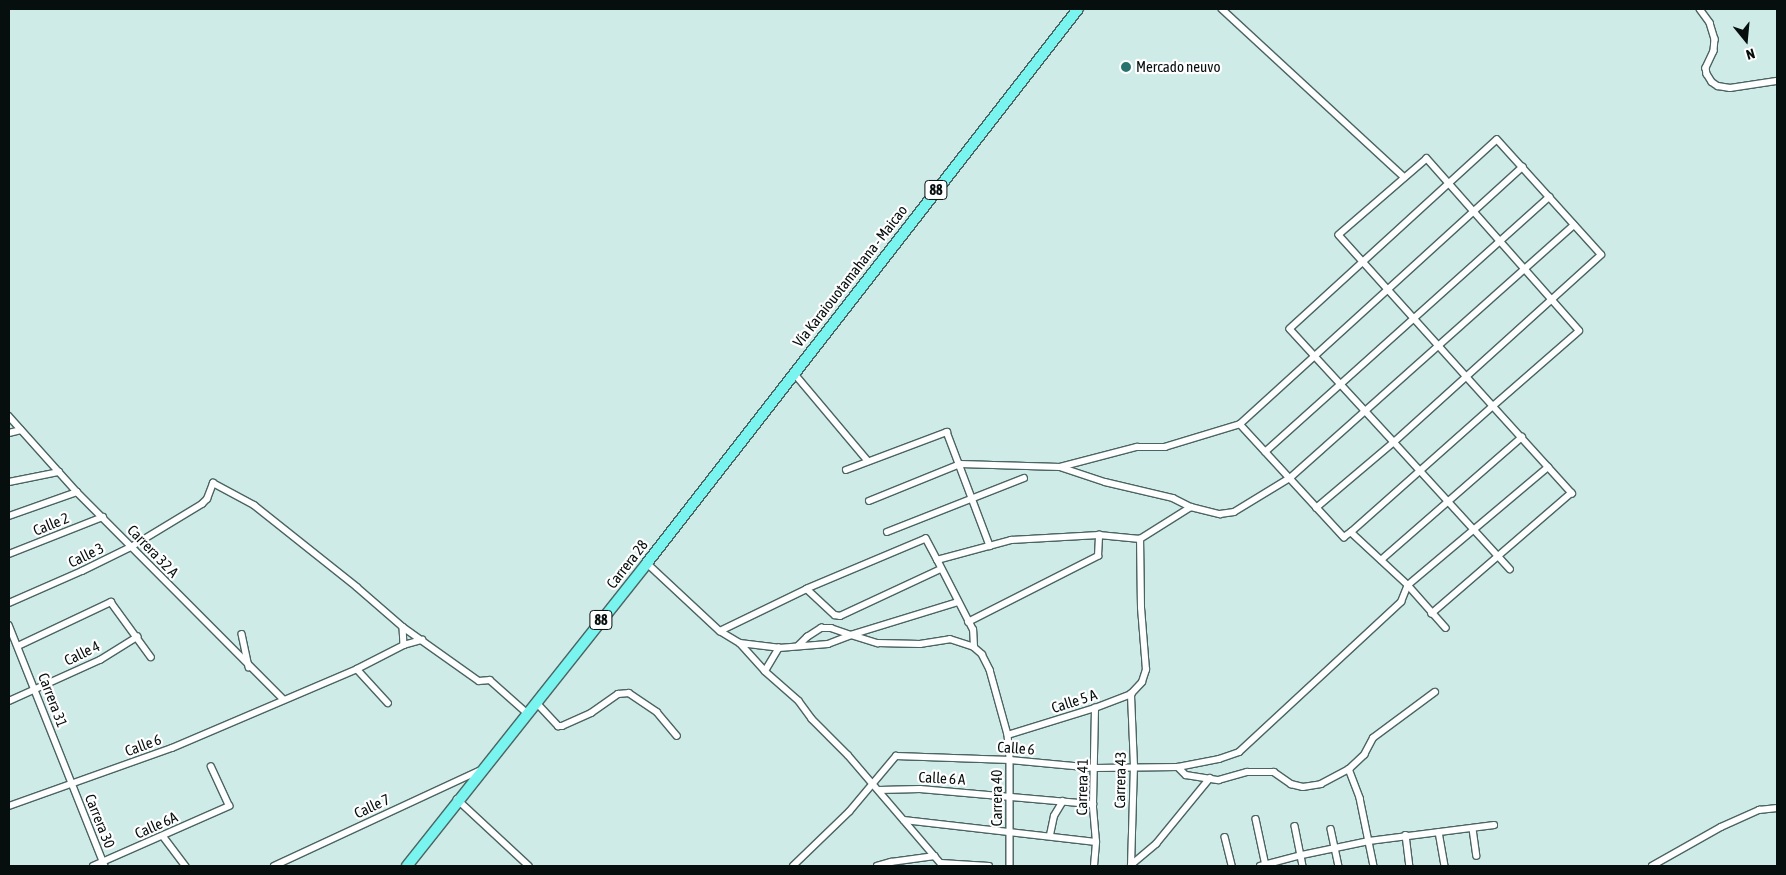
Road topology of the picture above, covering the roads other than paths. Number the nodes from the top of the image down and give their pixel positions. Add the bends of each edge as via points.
1 (1078, 9) edge
2 (1222, 9) edge
3 (1700, 9) edge
4 (1777, 81) edge
5 (1522, 168) junction
6 (1404, 177) junction
7 (1449, 184) junction
8 (1548, 197) junction
9 (1474, 212) junction
10 (1574, 225) junction
11 (1500, 241) junction
12 (1363, 262) junction
13 (1524, 269) junction
14 (1388, 290) junction
15 (1552, 299) junction
16 (1414, 318) junction
17 (1438, 346) junction
18 (1315, 356) junction
19 (794, 373) junction
20 (1466, 376) junction
21 (1340, 384) junction
22 (1493, 406) junction
23 (1365, 411) junction
24 (9, 416) edge
25 (1240, 424) junction
26 (21, 430) junction
27 (9, 433) edge
28 (1522, 438) junction
29 (1394, 442) junction
30 (1264, 452) junction
31 (868, 461) junction
32 (960, 464) junction
33 (1060, 467) junction
34 (1548, 467) junction
35 (846, 470) dead end
36 (1420, 471) junction
37 (59, 472) junction
38 (1024, 478) dead end
39 (1290, 478) junction
40 (9, 482) edge
41 (77, 492) junction
42 (973, 498) junction
43 (869, 500) dead end
44 (1448, 502) junction
45 (1191, 507) junction
46 (1316, 508) junction
47 (9, 516) edge
48 (102, 516) junction
49 (1474, 530) junction
50 (887, 532) dead end
51 (1351, 532) junction
52 (1099, 535) junction
53 (1140, 539) junction
54 (990, 546) junction
55 (131, 547) junction
56 (9, 554) edge
57 (1499, 557) junction
58 (937, 560) junction
59 (1381, 560) junction
60 (647, 563) junction
61 (941, 569) junction
62 (1510, 569) dead end
63 (1408, 585) junction
64 (807, 590) junction
65 (958, 602) junction
66 (9, 603) edge
67 (1432, 614) junction
68 (968, 622) junction
69 (9, 625) edge
70 (403, 627) junction
71 (1446, 628) dead end
72 (720, 631) junction
73 (242, 634) dead end
74 (851, 635) junction
75 (137, 637) junction
76 (422, 640) junction
77 (740, 643) junction
78 (404, 645) junction
79 (18, 646) junction
80 (798, 646) junction
81 (974, 647) junction
82 (780, 648) junction
83 (151, 657) dead end
84 (249, 667) junction
85 (357, 669) junction
86 (765, 671) junction
87 (35, 689) junction
88 (1435, 692) dead end
89 (1131, 694) junction
90 (283, 699) junction
91 (9, 701) edge
92 (536, 702) junction
93 (388, 703) dead end
94 (1095, 708) junction
95 (527, 713) junction
96 (1008, 735) junction
97 (676, 736) dead end
98 (1010, 760) junction
99 (1178, 767) junction
100 (211, 768) dead end
101 (1095, 768) junction
102 (1134, 768) junction
103 (1349, 769) junction
104 (482, 770) junction
105 (1210, 778) junction
106 (872, 782) junction
107 (72, 784) junction
108 (879, 790) junction
109 (1009, 795) junction
110 (457, 799) junction
111 (1063, 801) junction
112 (1093, 804) junction
113 (9, 806) edge
114 (1777, 808) edge
115 (904, 820) junction
116 (1256, 820) dead end
117 (1494, 825) dead end
118 (1295, 826) dead end
119 (1332, 828) dead end
120 (1473, 829) junction
121 (1439, 832) junction
122 (1010, 833) junction
123 (1050, 835) junction
124 (1406, 835) junction
125 (163, 836) junction
126 (1225, 838) dead end
127 (1369, 841) junction
128 (1096, 842) junction
129 (1335, 848) junction
130 (1302, 855) junction
131 (935, 856) junction
132 (1477, 856) dead end
133 (104, 864) edge
134 (942, 864) edge
135 (93, 866) edge
136 (186, 866) edge
137 (274, 866) edge
138 (407, 866) edge
139 (528, 866) edge
140 (793, 866) edge
141 (877, 866) edge
142 (989, 866) edge
143 (1010, 866) edge
144 (1094, 866) edge
145 (1131, 866) edge
146 (1232, 866) edge
147 (1264, 866) edge
148 (1304, 866) edge
149 (1339, 866) edge
150 (1374, 866) edge
151 (1410, 866) edge
152 (1445, 866) edge
153 (1652, 866) edge

1 - 19 highway, Vía Karaiouotamahana - Maicao / 88
2 - 6 street
3 - 4 street via 1714,33 1714,51 1706,68 1712,82 1730,88
5 - 7 street via 1496,140
5 - 8 street
5 - 9 street
6 - 7 street via 1427,159
6 - 12 street via 1339,236
7 - 9 street
7 - 12 street
8 - 10 street
8 - 11 street
9 - 11 street
9 - 14 street
10 - 13 street
10 - 15 street via 1601,256
11 - 13 street
11 - 16 street
12 - 14 street
12 - 18 street via 1290,329
13 - 15 street
13 - 17 street
14 - 16 street
14 - 18 street
15 - 20 street
15 - 22 street via 1579,331
16 - 17 street
16 - 21 street
17 - 20 street
17 - 23 street
18 - 21 street
18 - 25 street
19 - 31 street
19 - 60 highway, Carrera 28 / 88
20 - 22 street
20 - 29 street
21 - 23 street
21 - 30 street
22 - 28 street
22 - 36 street
23 - 29 street
23 - 39 street
24 - 26 street, Carrera 32 A
25 - 30 street
25 - 33 street via 1165,447 1137,447
26 - 27 street
26 - 37 street, Carrera 32 A
28 - 34 street
28 - 44 street
29 - 36 street
29 - 46 street
30 - 39 street
31 - 32 street via 947,432
31 - 35 street
32 - 33 street
32 - 42 street
32 - 43 street
33 - 45 street via 1104,482 1173,498
34 - 49 street
34 - 57 street via 1572,493
36 - 44 street
36 - 51 street
37 - 40 street
37 - 41 street, Carrera 32 A
38 - 42 street
39 - 45 street via 1234,512 1220,514
39 - 46 street
41 - 47 street
41 - 48 street, Carrera 32 A
42 - 50 street
42 - 54 street
44 - 49 street
44 - 59 street
45 - 53 street
46 - 51 street via 1344,537
48 - 55 street, Carrera 32 A
48 - 56 street, Calle 2
49 - 57 street
49 - 63 street
51 - 59 street
52 - 53 street
52 - 54 street via 1011,540
52 - 68 street via 1098,556
53 - 89 street, Calle 5 A via 1146,670 1142,682
54 - 58 street
55 - 66 street, Calle 3
55 - 70 street, Calle 3 via 202,504 213,483 261,511
55 - 84 street, Carrera 32 A
57 - 62 street
57 - 67 street
58 - 61 street
58 - 64 street via 926,539
59 - 63 street
60 - 72 street
60 - 92 highway, Carrera 28 / 88
61 - 64 street via 840,616
61 - 65 street
63 - 67 street
63 - 99 street, Calle 6 via 1401,602 1238,752
64 - 72 street
65 - 68 street
65 - 74 street
67 - 71 street
68 - 81 street via 973,630
69 - 79 street, Carrera 31
70 - 76 street
70 - 78 street
72 - 77 street
73 - 84 street
74 - 80 street via 828,644
74 - 80 street via 821,628
74 - 81 street via 878,643 920,644 950,639
75 - 79 street via 109,603
75 - 83 street
75 - 87 street, Calle 4 via 100,660
76 - 78 street, Calle 6
76 - 95 street via 479,681 490,680
77 - 82 street
77 - 86 street
78 - 85 street, Calle 6
79 - 87 street, Carrera 31
80 - 82 street
81 - 96 street, Carrera 40 via 982,654 990,670
82 - 86 street
84 - 90 street, Carrera 32 A
85 - 90 street, Calle 6
85 - 93 street
86 - 106 street via 799,701
87 - 91 street, Calle 4
87 - 107 street, Carrera 31
88 - 103 street via 1373,738 1364,755
89 - 94 street, Calle 5 A
89 - 102 street, Carrera 43
90 - 107 street, Calle 6 via 172,748
92 - 95 highway, Carrera 28 / 88
92 - 97 street via 558,726 562,726 591,713 618,694 629,693 657,712
94 - 96 street, Calle 5 A
94 - 101 street, Carrera 41
95 - 104 highway, Carrera 28 / 88
96 - 98 street, Carrera 40
98 - 101 street, Calle 6
98 - 106 street, Calle 6 via 896,756
98 - 109 street, Carrera 40
99 - 102 street, Calle 6
99 - 105 street via 1186,775
100 - 125 street, Calle 6A via 228,806
101 - 102 street, Calle 6
101 - 112 street, Carrera 41
102 - 145 street, Carrera 43
103 - 105 street via 1321,784 1303,787 1291,784 1274,772 1247,772 1219,780
103 - 127 street via 1360,798
104 - 110 highway, Carrera 28 / 88
104 - 137 street, Calle 7
105 - 145 street via 1156,844
106 - 108 street
106 - 140 street via 849,812
107 - 113 street, Calle 6
107 - 133 street, Carrera 30
108 - 109 street, Calle 6 A via 920,789
108 - 115 street
109 - 111 street, Calle 6 A
109 - 122 street, Carrera 40
110 - 138 highway, Carrera 28 / 88
110 - 139 street
111 - 112 street, Calle 6 A
111 - 123 street via 1054,816
112 - 128 street, Carrera 41
114 - 153 street via 1759,810 1721,827
115 - 122 street
115 - 131 street
116 - 147 street
117 - 120 street
118 - 130 street
119 - 129 street
120 - 121 street
120 - 132 street
121 - 124 street
121 - 152 street
122 - 123 street
122 - 143 street, Carrera 40
123 - 128 street
124 - 127 street
124 - 151 street
125 - 133 street, Calle 6A
125 - 136 street
126 - 146 street
127 - 129 street
127 - 150 street
128 - 144 street, Carrera 41
129 - 130 street
129 - 149 street
130 - 147 street
130 - 148 street
131 - 134 street
131 - 141 street
133 - 135 street, Calle 6A
134 - 142 street

